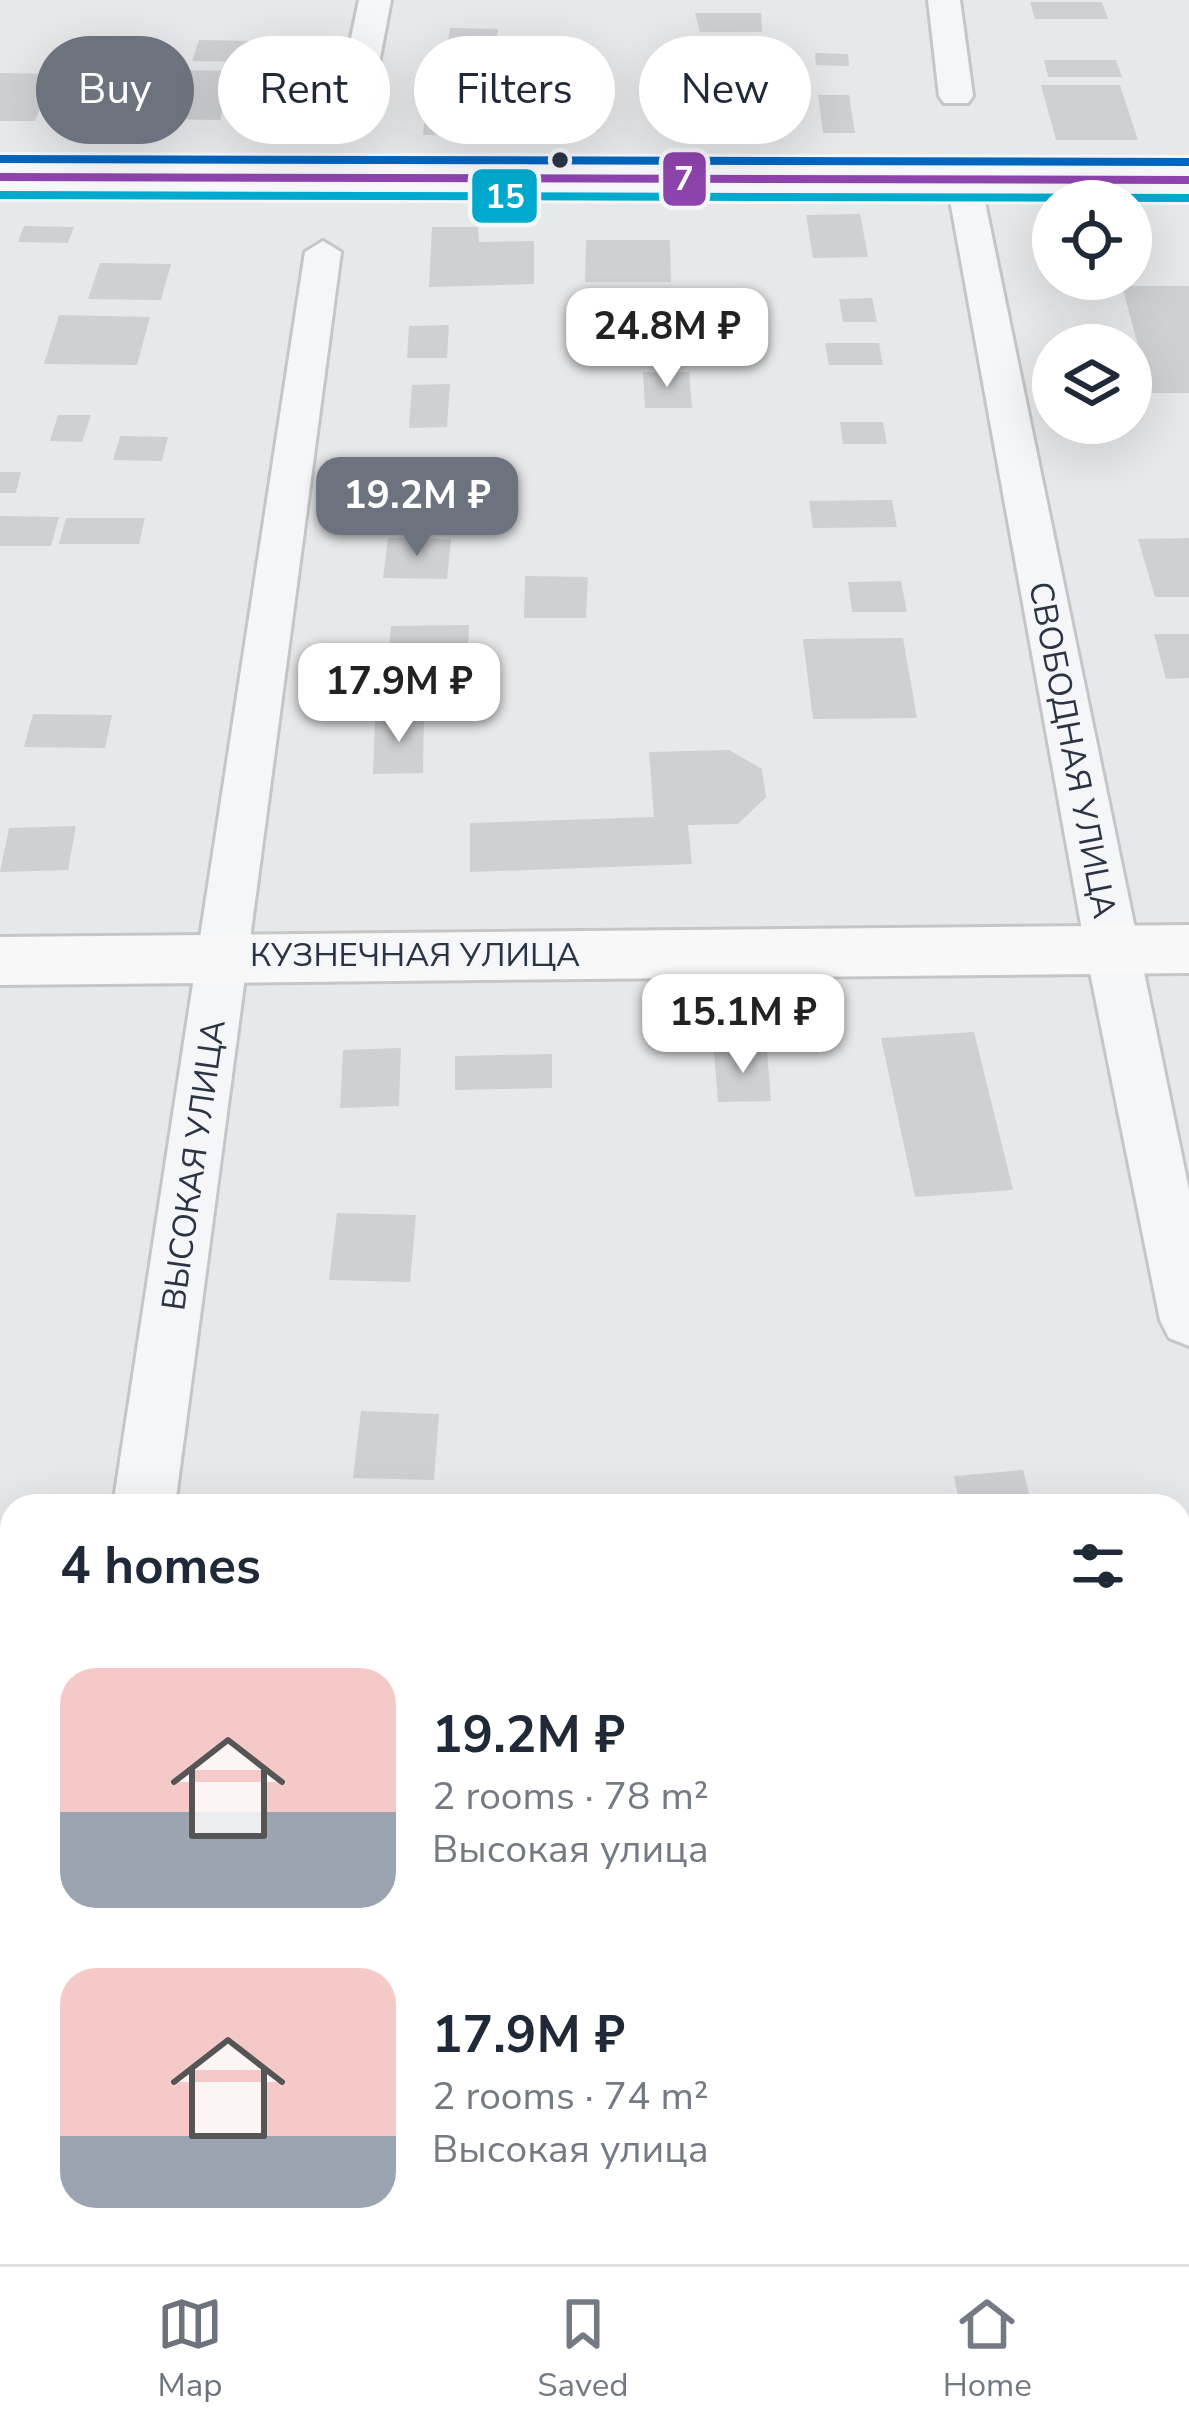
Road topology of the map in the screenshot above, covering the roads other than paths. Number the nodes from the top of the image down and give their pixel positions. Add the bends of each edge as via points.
1 (375, 0) edge
2 (944, 0) edge
3 (368, 36) edge
4 (956, 96) dead end
5 (0, 177) edge
6 (963, 178) junction
7 (1189, 180) edge
8 (323, 253) dead end
9 (1189, 950) edge
10 (1111, 952) junction
11 (224, 956) junction
12 (0, 961) edge
13 (1189, 1320) edge
14 (146, 1494) edge

1 - 3 street
2 - 4 street
5 - 6 main road
6 - 7 main road
6 - 10 street, СВОБОДНАЯ УЛИЦА
8 - 11 street, ВЫСОКАЯ УЛИЦА
9 - 10 main road, КУЗНЕЧНАЯ УЛИЦА
10 - 11 main road, КУЗНЕЧНАЯ УЛИЦА
10 - 13 street, СВОБОДНАЯ УЛИЦА
11 - 12 main road, КУЗНЕЧНАЯ УЛИЦА
11 - 14 street, ВЫСОКАЯ УЛИЦА

